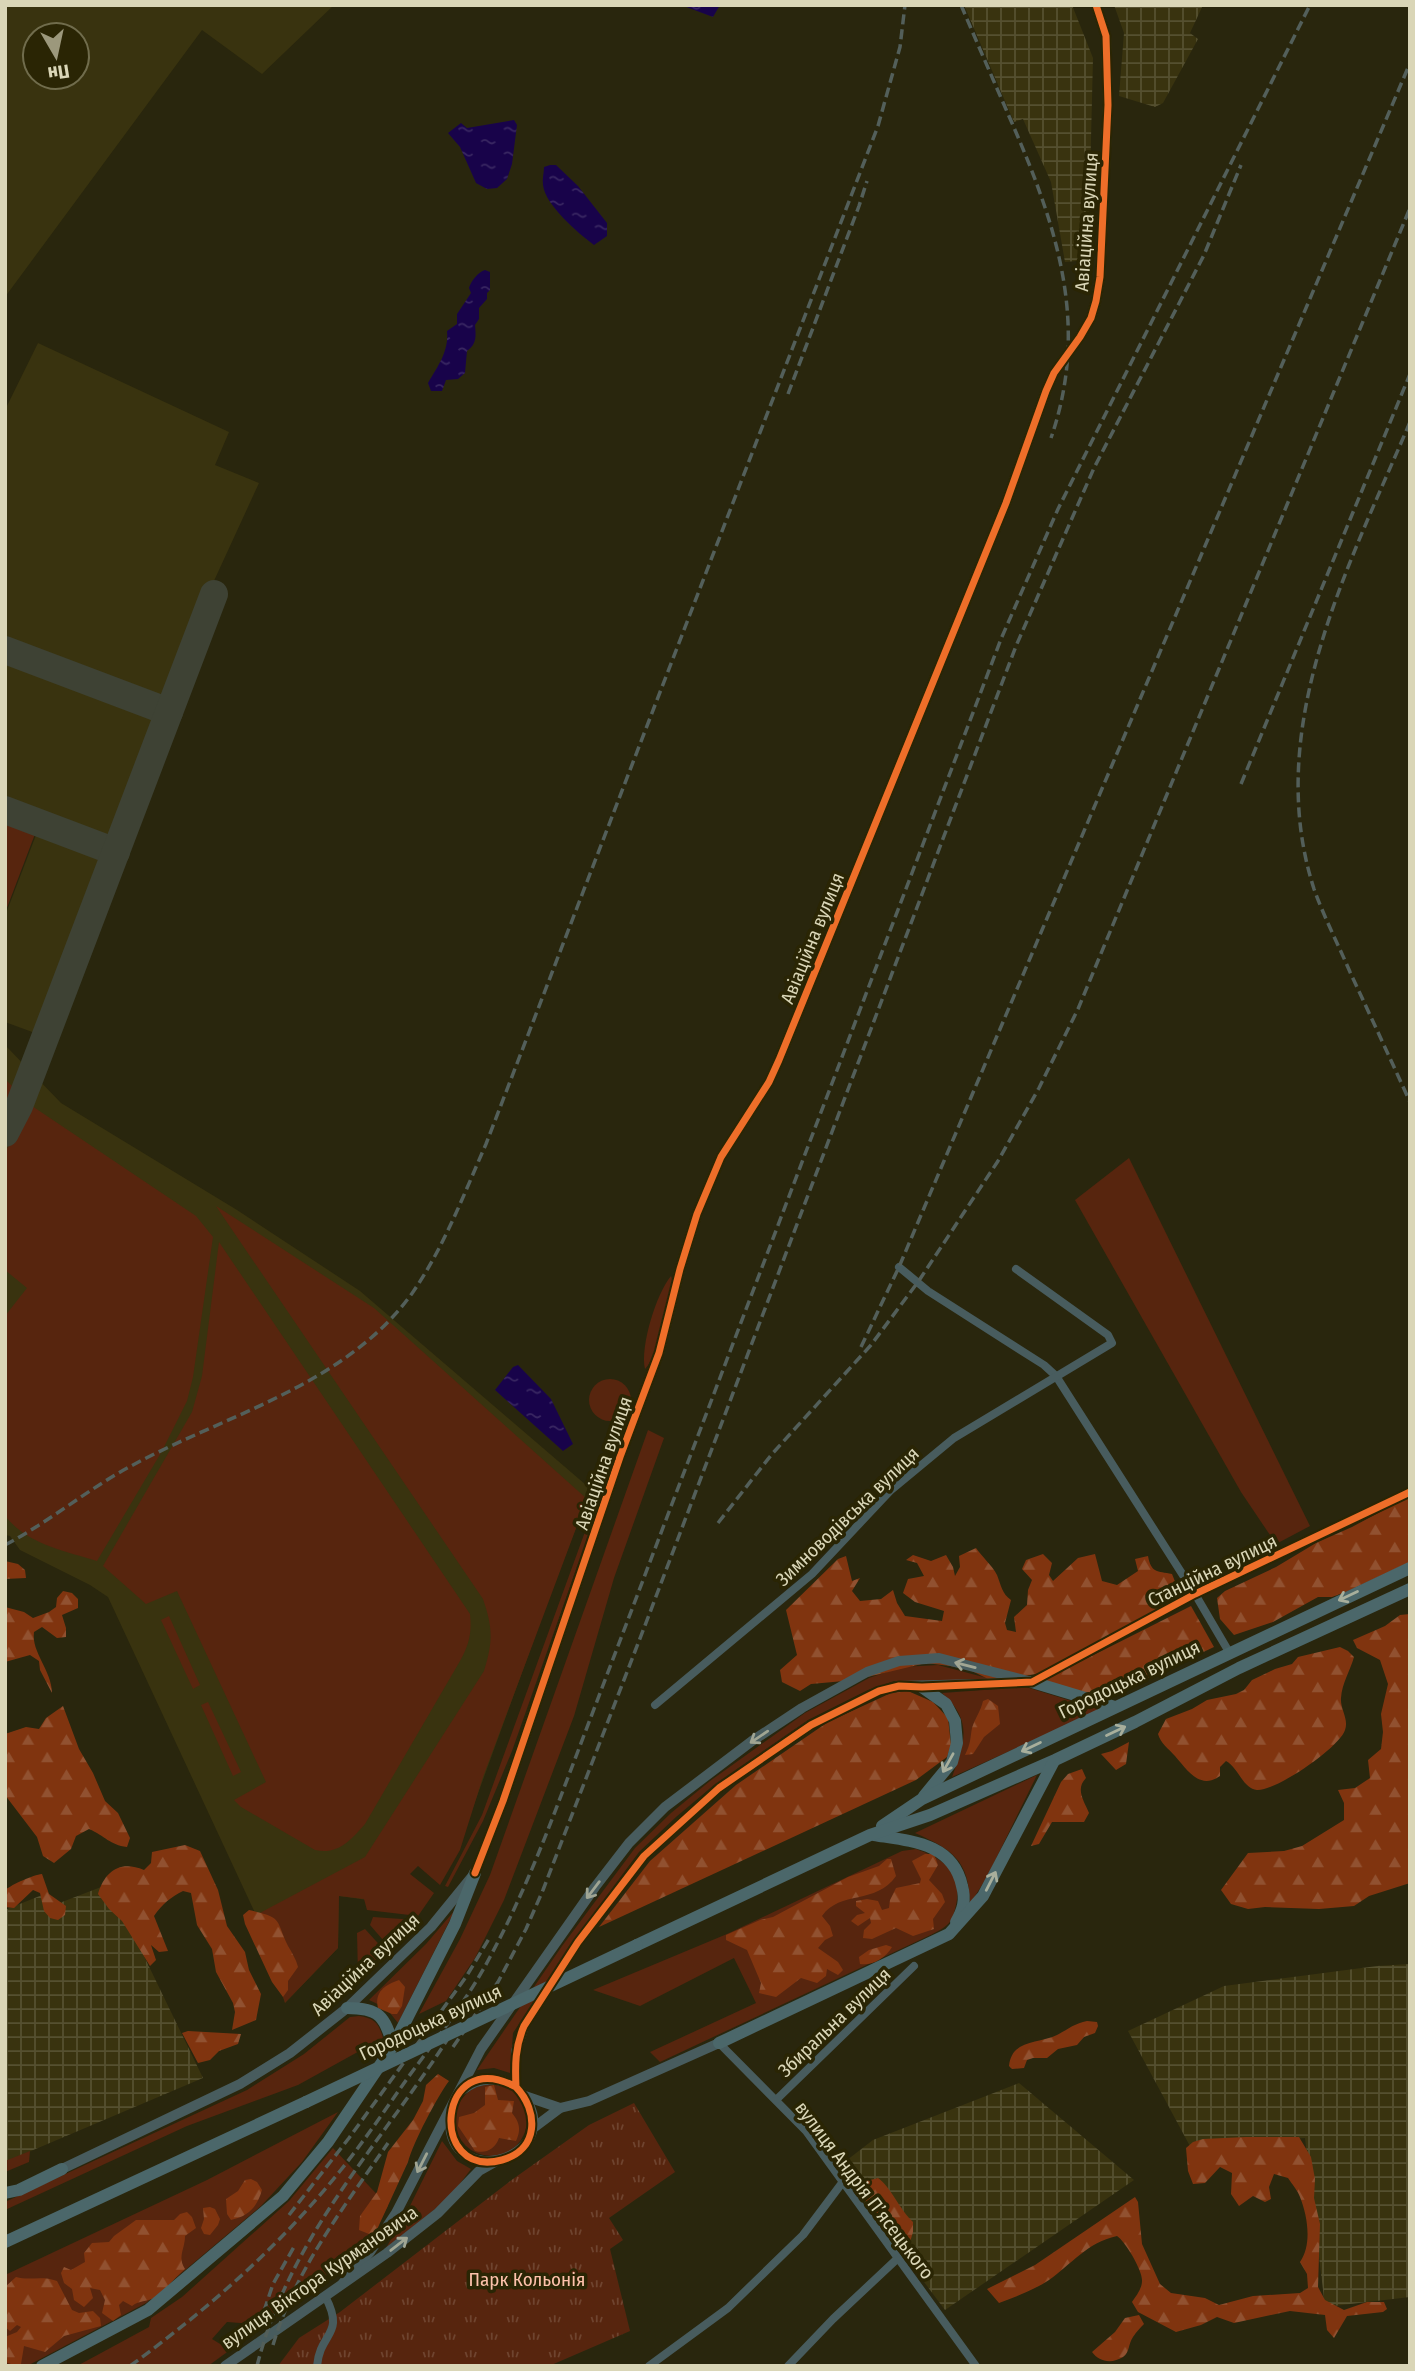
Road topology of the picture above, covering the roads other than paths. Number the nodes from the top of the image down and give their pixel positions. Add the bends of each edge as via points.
1 (1097, 5) edge
2 (899, 1267) dead end
3 (1016, 1269) dead end
4 (1056, 1376) junction
5 (1410, 1492) edge
6 (1410, 1568) edge
7 (1410, 1589) edge
8 (1195, 1594) junction
9 (1229, 1652) junction
10 (1032, 1682) junction
11 (922, 1687) junction
12 (655, 1705) dead end
13 (1115, 1707) junction
14 (1055, 1760) junction
15 (922, 1799) junction
16 (870, 1835) junction
17 (475, 1873) junction
18 (949, 1934) junction
19 (914, 1966) dead end
20 (347, 2008) junction
21 (719, 2043) junction
22 (393, 2046) junction
23 (516, 2087) junction
24 (526, 2096) junction
25 (776, 2100) junction
26 (453, 2102) junction
27 (560, 2108) junction
28 (532, 2129) junction
29 (495, 2162) junction
30 (62, 2169) joint
31 (842, 2183) junction
32 (5, 2193) edge
33 (5, 2242) edge
34 (898, 2259) junction
35 (343, 2283) junction
36 (325, 2296) junction
37 (42, 2366) edge
38 (225, 2366) edge
39 (317, 2366) edge
40 (649, 2366) edge
41 (788, 2366) edge
42 (976, 2366) edge

1 - 17 street, Авіаційна вулиця via 1106,36 1108,105 1096,301 1046,391 1006,503 769,1082 721,1157 698,1214 659,1353
2 - 4 street, Станційна вулиця
3 - 4 street, Зимноводівська вулиця via 1108,1335 1112,1343
4 - 8 street, Станційна вулиця
4 - 12 street, Зимноводівська вулиця via 954,1438 890,1491 812,1574
5 - 8 street, Станційна вулиця
6 -> 9 main road, Городоцька вулиця
14 -> 7 main road, Городоцька вулиця
8 - 9 street, Станційна вулиця
8 - 10 street, Станційна вулиця
9 - 13 main road, Городоцька вулиця
10 - 11 street
10 - 13 main road
10 -> 26 street via 939,1658 899,1661 867,1672 752,1741 665,1807 629,1843 481,2049
11 -> 15 main road via 946,1704 955,1721 957,1743 952,1762
11 - 23 street via 879,1691 811,1725 719,1788 644,1856 578,1942 524,2026 516,2052
13 -> 15 main road, Городоцька вулиця
14 - 16 main road, Городоцька вулиця via 930,1815
18 -> 14 main road via 983,1896
15 - 16 main road, Городоцька вулиця
16 - 18 main road via 917,1842 950,1859 964,1893 963,1909
16 - 33 main road, Городоцька вулиця, bridge
17 - 20 street, Авіаційна вулиця via 431,1927
17 - 22 main road via 455,1924
18 - 21 main road
19 - 25 street, Збиральна вулиця
20 - 22 main road via 378,2013 388,2026
20 - 30 street, Авіаційна вулиця via 290,2053 240,2084
21 - 25 street, вулиця Андрія Пʼясецького
21 - 27 street via 589,2101
22 - 37 main road via 328,2142 283,2196 148,2310
23 - 24 street
23 - 26 street via 493,2078 480,2080 468,2085
24 - 27 street
24 - 28 street
25 - 31 street, вулиця Андрія Пʼясецького via 806,2131
26 - 29 street via 449,2116 454,2140 471,2157
26 -> 35 street via 396,2213
27 - 28 street
28 - 29 street via 518,2152
35 -> 29 street, вулиця Віктора Курмановича via 438,2213 479,2171
30 - 32 main road
31 - 34 street, вулиця Андрія Пʼясецького
31 - 40 street via 803,2235 728,2308
34 - 41 street
34 - 42 street, вулиця Андрія Пʼясецького
35 - 36 street, вулиця Віктора Курмановича
36 - 38 street, вулиця Віктора Курмановича
36 - 39 street via 334,2312 334,2328 318,2355

